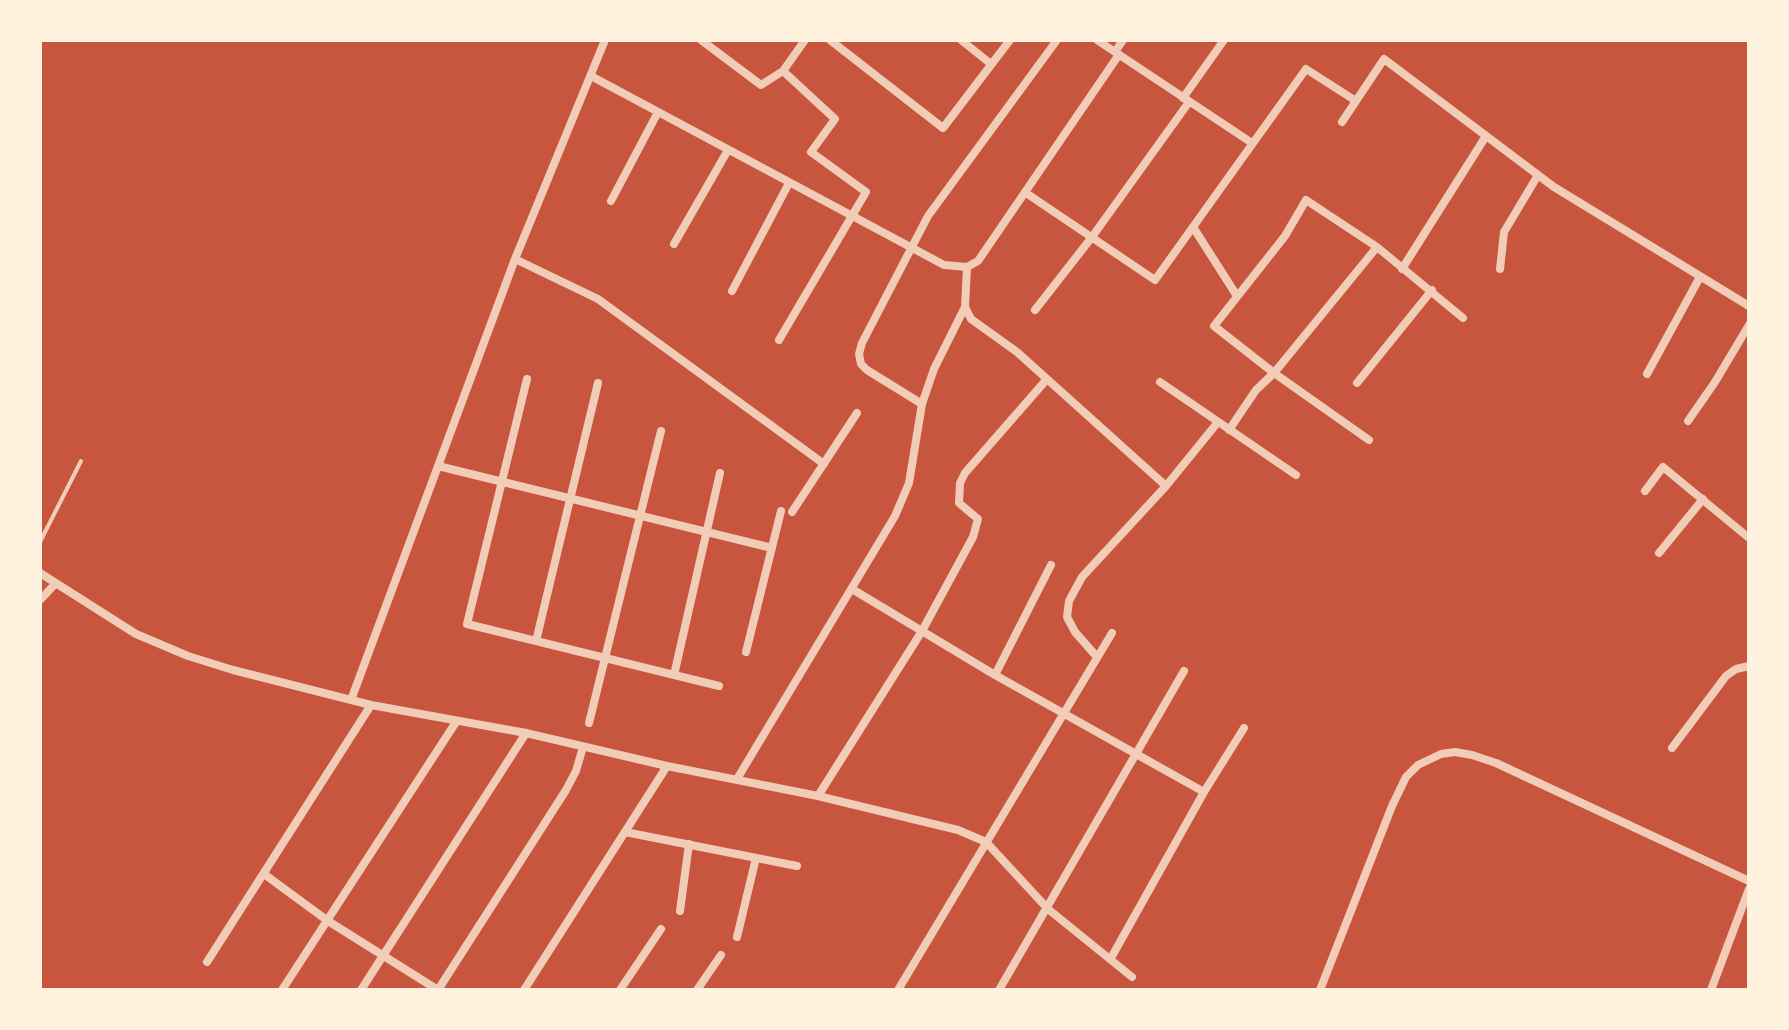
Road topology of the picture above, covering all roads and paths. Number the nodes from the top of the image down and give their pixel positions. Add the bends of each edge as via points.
1 (605, 40) edge
2 (701, 40) edge
3 (805, 40) edge
4 (830, 40) edge
5 (961, 40) edge
6 (1010, 40) edge
7 (1057, 40) edge
8 (1097, 40) edge
9 (1123, 40) edge
10 (1224, 40) edge
11 (1116, 54) junction
12 (991, 64) junction
13 (783, 71) junction
14 (591, 76) junction
15 (1186, 100) junction
16 (1356, 101) junction
17 (658, 112) junction
18 (1342, 122) dead end
19 (1486, 136) junction
20 (1252, 143) junction
21 (728, 150) junction
22 (1538, 175) junction
23 (789, 183) junction
24 (1026, 193) junction
25 (611, 201) dead end
26 (852, 217) junction
27 (1193, 227) junction
28 (1092, 237) junction
29 (674, 244) dead end
30 (1377, 247) junction
31 (913, 248) junction
32 (515, 259) junction
33 (967, 267) junction
34 (1402, 269) junction
35 (1500, 269) dead end
36 (1700, 277) junction
37 (1432, 290) junction
38 (732, 291) dead end
39 (1237, 296) junction
40 (1749, 306) edge
41 (965, 307) junction
42 (1035, 310) dead end
43 (1463, 318) dead end
44 (1749, 325) edge
45 (779, 340) dead end
46 (1274, 373) junction
47 (1647, 374) dead end
48 (527, 379) dead end
49 (1047, 379) junction
50 (1160, 382) dead end
51 (598, 383) dead end
52 (1357, 383) dead end
53 (922, 404) junction
54 (857, 413) dead end
55 (1688, 421) dead end
56 (1218, 422) junction
57 (1229, 430) junction
58 (661, 431) dead end
59 (1369, 440) dead end
60 (81, 461) dead end
61 (824, 464) junction
62 (438, 466) junction
63 (720, 473) dead end
64 (1296, 475) dead end
65 (500, 482) junction
66 (1166, 486) junction
67 (1645, 491) dead end
68 (570, 499) junction
69 (1703, 499) junction
70 (781, 511) dead end
71 (792, 512) dead end
72 (641, 516) junction
73 (707, 532) junction
74 (1749, 538) edge
75 (40, 542) edge
76 (772, 548) junction
77 (1659, 553) dead end
78 (1051, 565) dead end
79 (40, 573) edge
80 (56, 583) junction
81 (852, 589) junction
82 (40, 600) edge
83 (922, 631) junction
84 (1112, 633) dead end
85 (536, 641) junction
86 (746, 652) dead end
87 (1097, 657) junction
88 (606, 658) junction
89 (1749, 666) edge
90 (1184, 671) dead end
91 (674, 675) junction
92 (995, 675) junction
93 (719, 686) dead end
94 (351, 700) junction
95 (371, 705) junction
96 (1063, 713) junction
97 (456, 722) junction
98 (589, 723) dead end
99 (1244, 728) dead end
100 (526, 733) junction
101 (583, 747) junction
102 (1672, 748) dead end
103 (1135, 753) junction
104 (667, 766) junction
105 (737, 779) junction
106 (1204, 792) junction
107 (818, 796) junction
108 (625, 832) junction
109 (986, 842) junction
110 (689, 844) junction
111 (756, 858) junction
112 (797, 866) dead end
113 (264, 874) junction
114 (1749, 881) edge
115 (1749, 889) edge
116 (1048, 909) junction
117 (680, 911) dead end
118 (328, 921) junction
119 (661, 929) dead end
120 (737, 937) dead end
121 (721, 955) dead end
122 (382, 956) junction
123 (1111, 958) junction
124 (207, 962) dead end
125 (1132, 977) dead end
126 (282, 990) edge
127 (361, 990) edge
128 (438, 990) edge
129 (524, 990) edge
130 (620, 990) edge
131 (697, 990) edge
132 (898, 990) edge
133 (999, 990) edge
134 (1320, 990) edge
135 (1711, 990) edge

1 - 14 street
2 - 13 street via 761,85
3 - 13 street
4 - 12 street via 943,128
5 - 12 street
6 - 12 street
7 - 31 street via 944,191
8 - 11 street
9 - 11 street
10 - 15 street
11 - 15 street
11 - 24 street
13 - 26 street via 835,119 811,152 866,192
14 - 17 street
14 - 32 street
15 - 20 street
15 - 28 street
16 - 18 street
16 - 19 street via 1384,59
16 - 20 street via 1306,69
17 - 21 street
17 - 25 street
19 - 22 street
19 - 34 street
20 - 27 street
21 - 23 street
21 - 29 street
22 - 35 street via 1504,232
22 - 36 street
23 - 26 street
23 - 38 street
24 - 28 street
24 - 33 street via 978,261
26 - 31 street
26 - 45 street
27 - 28 street via 1155,280
27 - 39 street
28 - 42 street
30 - 34 street
30 - 39 street via 1306,200
30 - 46 street
31 - 33 street via 944,265
31 - 53 street via 859,354 867,370
32 - 61 street via 598,299
32 - 62 street
33 - 41 street
34 - 37 street
36 - 40 street
36 - 47 street
37 - 43 street
37 - 52 street
39 - 46 street via 1214,326
41 - 49 street via 971,319
41 - 53 street
44 - 55 street
46 - 57 street
46 - 59 street
48 - 65 street
49 - 66 street
49 - 83 street via 960,483 959,503 978,525
50 - 56 street
51 - 68 street
53 - 81 street via 909,483
54 - 61 street
56 - 57 street
56 - 66 street
57 - 64 street
58 - 72 street
60 - 75 lane
61 - 71 street
62 - 65 street
62 - 94 street
63 - 73 street
65 - 68 street
65 - 85 street via 467,624
66 - 87 street via 1082,577 1069,601 1067,617
67 - 69 street via 1663,467
68 - 72 street
68 - 85 street
69 - 74 street
69 - 77 street
70 - 76 street
72 - 73 street
72 - 88 street
73 - 76 street
73 - 91 street
76 - 86 street
78 - 92 street
79 - 80 street
80 - 82 street
80 - 94 street via 136,634 188,656
81 - 83 street
81 - 105 street
83 - 92 street
83 - 107 street
84 - 87 street
85 - 88 street
87 - 96 street
88 - 91 street
88 - 98 street
89 - 102 street via 1726,676
90 - 103 street
91 - 93 street
92 - 96 street
94 - 95 street
95 - 97 street
95 - 113 street
96 - 103 street
96 - 109 street
97 - 100 street
97 - 118 street
99 - 106 street
100 - 101 street
100 - 122 street
101 - 104 street
101 - 128 street via 566,790
103 - 106 street
103 - 116 street
104 - 105 street
104 - 108 street
105 - 107 street
106 - 123 street
107 - 109 street via 958,830
108 - 110 street
108 - 129 street
109 - 116 street
109 - 132 street
110 - 111 street
110 - 117 street
111 - 112 street
111 - 120 street
113 - 118 street
113 - 124 street
114 - 134 street via 1496,763 1455,752 1441,754 1406,777
115 - 135 street
116 - 123 street
116 - 133 street
118 - 122 street
118 - 126 street
119 - 130 street
121 - 131 street
122 - 127 street
122 - 128 street
123 - 125 street

